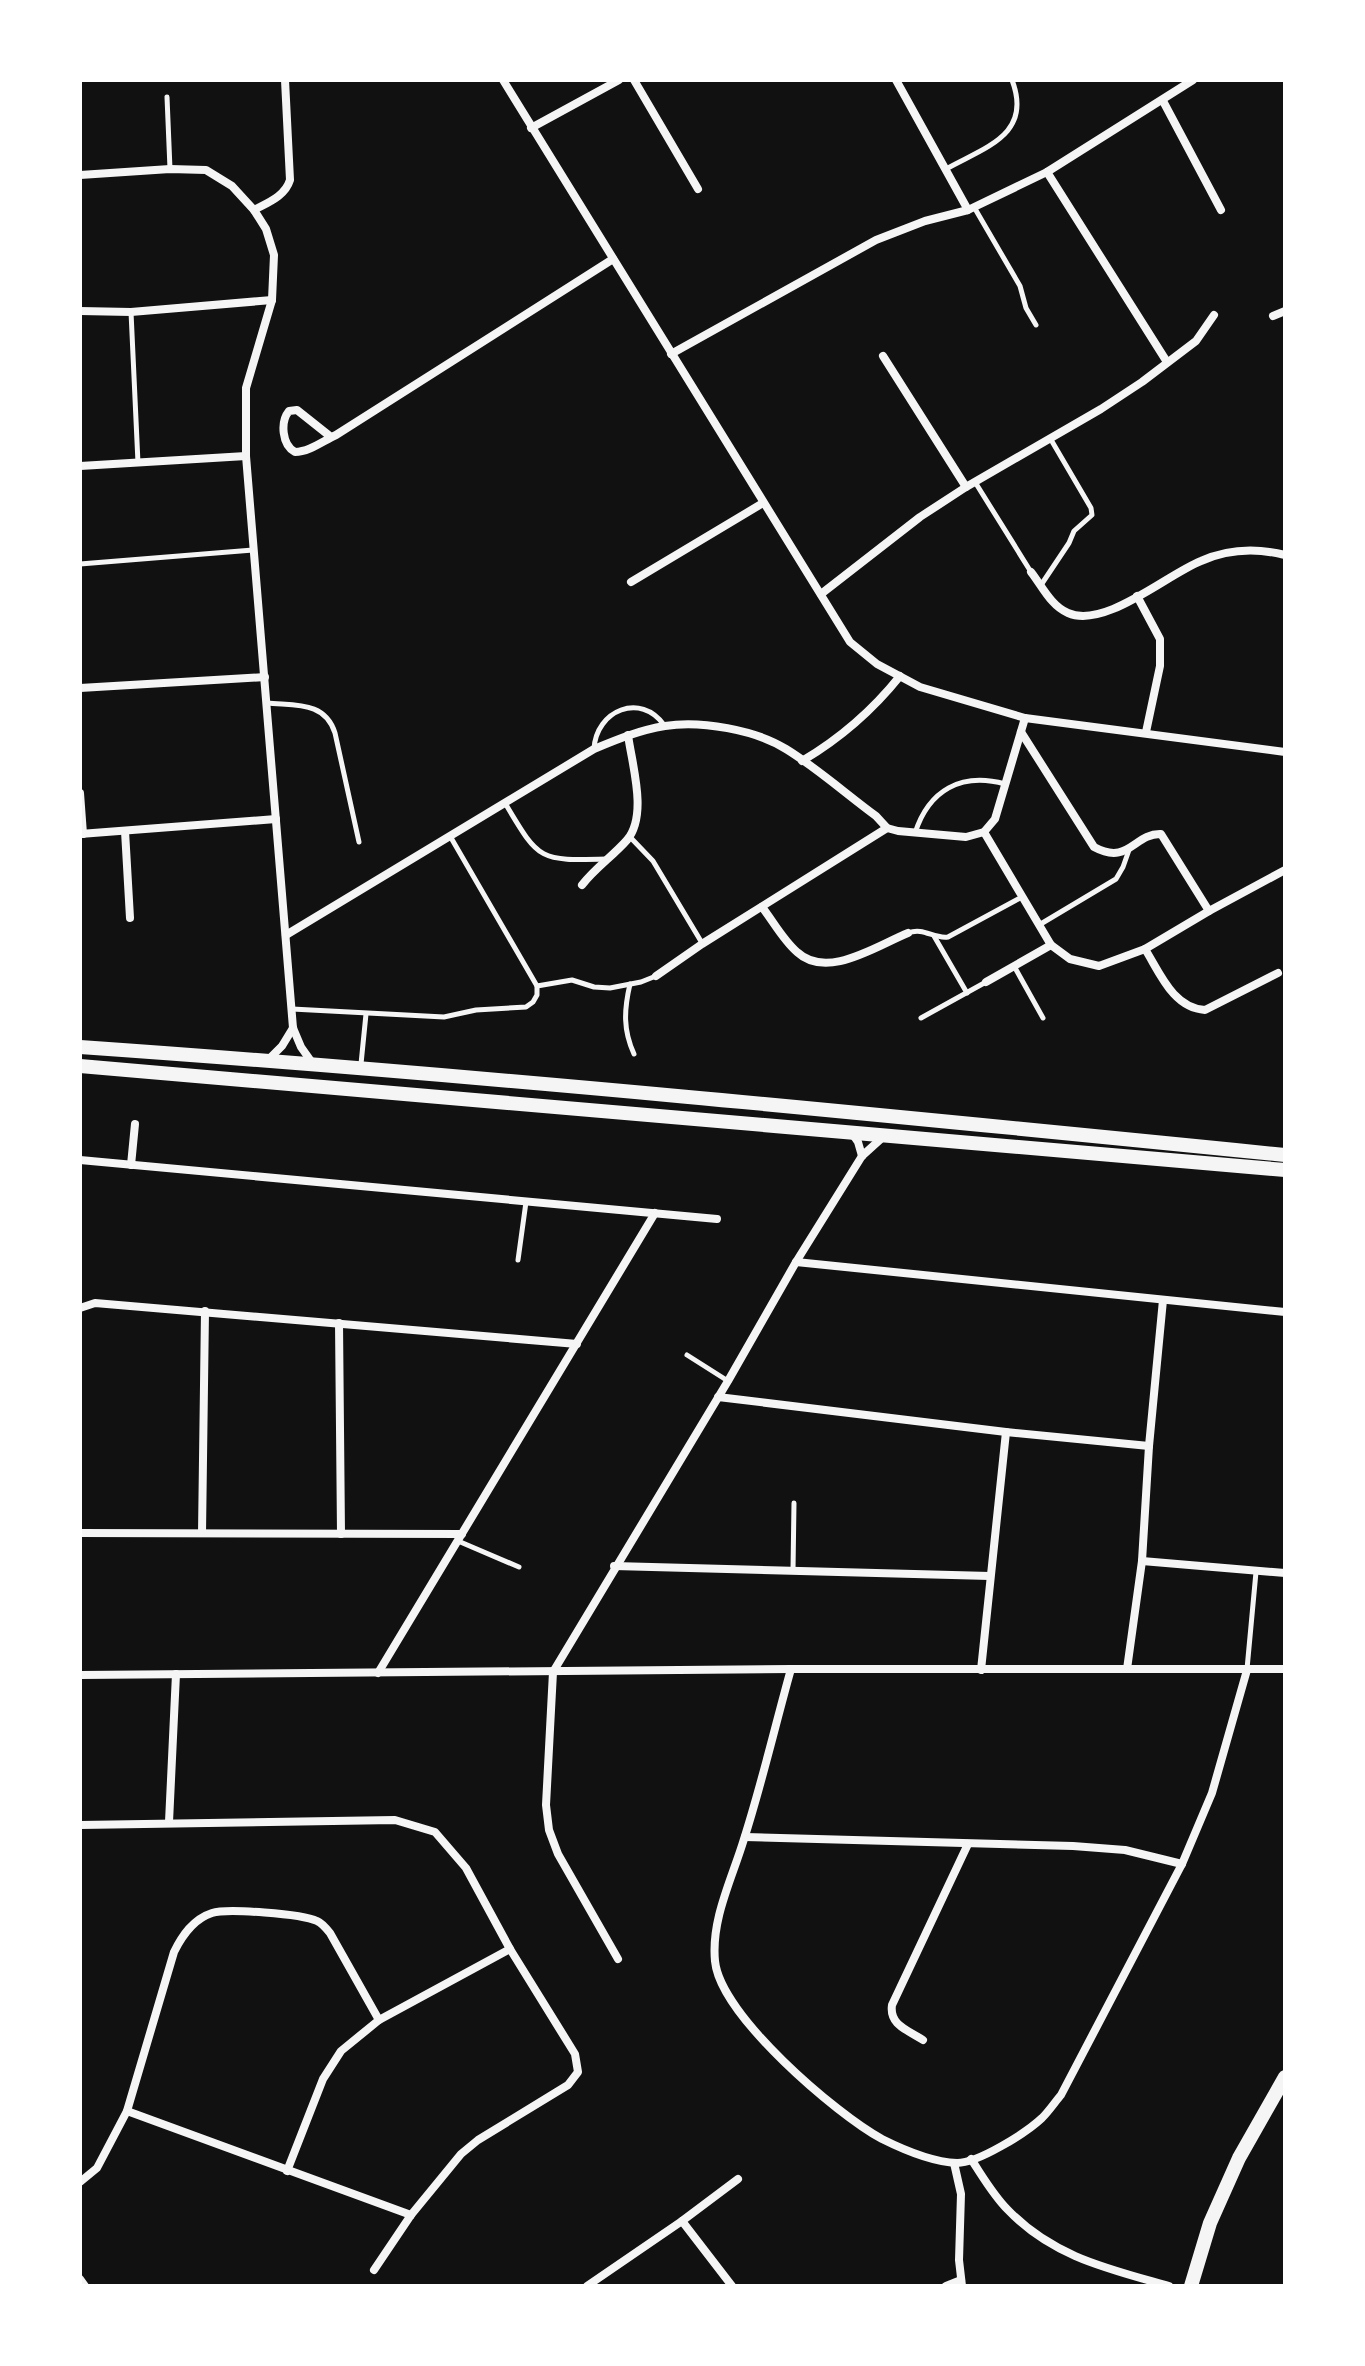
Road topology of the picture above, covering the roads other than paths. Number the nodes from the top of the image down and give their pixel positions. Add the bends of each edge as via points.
1 (285, 80) edge
2 (503, 80) edge
3 (619, 80) edge
4 (634, 80) edge
5 (896, 80) edge
6 (1012, 80) edge
7 (1193, 80) edge
8 (167, 97) dead end
9 (1163, 101) junction
10 (531, 128) junction
11 (170, 169) junction
12 (946, 169) junction
13 (1047, 172) junction
14 (80, 175) edge
15 (698, 189) dead end
16 (971, 209) junction
17 (254, 210) junction
18 (1221, 210) dead end
19 (613, 259) junction
20 (272, 300) junction
21 (80, 311) edge
22 (1285, 311) edge
23 (131, 312) junction
24 (1214, 315) dead end
25 (1273, 316) dead end
26 (1036, 325) dead end
27 (671, 354) junction
28 (883, 356) dead end
29 (1167, 362) junction
30 (331, 437) junction
31 (1050, 438) junction
32 (246, 456) junction
33 (138, 463) junction
34 (80, 466) edge
35 (975, 482) junction
36 (966, 487) junction
37 (763, 503) junction
38 (254, 550) junction
39 (1285, 555) edge
40 (80, 564) edge
41 (1031, 572) joint
42 (631, 582) dead end
43 (1041, 585) junction
44 (821, 594) junction
45 (1137, 596) junction
46 (900, 676) junction
47 (265, 677) junction
48 (80, 688) edge
49 (267, 703) junction
50 (1025, 718) junction
51 (665, 726) junction
52 (1021, 732) junction
53 (1146, 732) junction
54 (628, 735) junction
55 (594, 749) junction
56 (1285, 752) edge
57 (802, 761) junction
58 (1005, 784) junction
59 (80, 793) edge
60 (504, 802) junction
61 (276, 819) junction
62 (887, 828) junction
63 (125, 831) junction
64 (984, 832) junction
65 (915, 833) junction
66 (82, 834) edge
67 (450, 835) junction
68 (630, 837) junction
69 (359, 842) dead end
70 (1129, 850) junction
71 (606, 859) junction
72 (1285, 870) edge
73 (582, 885) dead end
74 (1022, 897) junction
75 (762, 907) junction
76 (1209, 911) junction
77 (130, 918) dead end
78 (1039, 925) junction
79 (908, 933) joint
80 (286, 935) junction
81 (933, 935) junction
82 (702, 944) junction
83 (1051, 945) junction
84 (1145, 949) junction
85 (1014, 966) junction
86 (1278, 973) dead end
87 (656, 976) joint
88 (986, 982) joint
89 (630, 984) junction
90 (537, 986) junction
91 (967, 993) junction
92 (292, 1009) junction
93 (366, 1014) junction
94 (921, 1018) dead end
95 (1043, 1018) dead end
96 (293, 1028) junction
97 (80, 1047) edge
98 (634, 1054) dead end
99 (268, 1060) junction
100 (313, 1064) junction
101 (80, 1066) edge
102 (97, 1067) junction
103 (360, 1068) junction
104 (80, 1078) edge
105 (135, 1124) dead end
106 (850, 1131) junction
107 (887, 1134) junction
108 (1285, 1155) edge
109 (862, 1156) junction
110 (80, 1160) edge
111 (131, 1165) junction
112 (1285, 1170) edge
113 (526, 1201) junction
114 (655, 1213) junction
115 (717, 1219) dead end
116 (518, 1260) dead end
117 (796, 1262) junction
118 (1163, 1300) junction
119 (80, 1308) edge
120 (205, 1311) junction
121 (1285, 1312) edge
122 (339, 1323) junction
123 (577, 1344) junction
124 (687, 1355) dead end
125 (728, 1381) junction
126 (718, 1397) junction
127 (1006, 1432) junction
128 (1149, 1446) junction
129 (794, 1503) dead end
130 (80, 1533) edge
131 (202, 1533) junction
132 (341, 1534) junction
133 (460, 1537) junction
134 (1142, 1561) junction
135 (614, 1566) junction
136 (519, 1567) dead end
137 (793, 1571) junction
138 (1256, 1571) junction
139 (1285, 1573) edge
140 (990, 1576) junction
141 (791, 1669) junction
142 (1127, 1669) junction
143 (1285, 1669) edge
144 (981, 1670) junction
145 (1247, 1670) junction
146 (553, 1672) junction
147 (378, 1673) junction
148 (176, 1674) junction
149 (80, 1675) edge
150 (169, 1822) junction
151 (80, 1825) edge
152 (745, 1837) junction
153 (968, 1844) junction
154 (1182, 1864) junction
155 (510, 1949) junction
156 (618, 1959) dead end
157 (379, 2020) junction
158 (923, 2040) dead end
159 (1285, 2077) edge
160 (127, 2111) junction
161 (971, 2159) junction
162 (954, 2163) junction
163 (287, 2171) junction
164 (738, 2179) dead end
165 (80, 2182) edge
166 (411, 2215) junction
167 (682, 2221) junction
168 (374, 2270) dead end
169 (80, 2279) edge
170 (961, 2283) edge
171 (85, 2286) edge
172 (587, 2286) edge
173 (732, 2286) edge
174 (946, 2286) edge
175 (1169, 2286) edge
176 (1191, 2286) edge

1 - 17 street via 290,180 278,197
2 - 10 street
3 - 10 street
4 - 15 street
5 - 12 street
6 - 12 lane via 1019,110 1012,126 992,144
7 - 9 street
8 - 11 lane
9 - 13 street
9 - 18 street
10 - 19 street
11 - 14 street
11 - 17 street via 206,170 232,186
12 - 16 street
13 - 16 street
13 - 29 street
16 - 26 lane via 1020,286
16 - 27 street via 876,240
17 - 20 street via 274,255
19 - 27 street
19 - 30 street
20 - 23 street
20 - 32 street via 246,388
21 - 23 street
22 - 25 street
23 - 33 lane
24 - 29 street via 1196,341
27 - 37 street
28 - 36 street
29 - 31 street
30 - 30 street via 297,410 284,417 290,450 304,451
31 - 35 street
31 - 43 lane via 1092,515 1074,531
32 - 33 street
32 - 38 street
33 - 34 street
35 - 36 street
35 - 41 lane
36 - 44 street
37 - 42 street
37 - 44 street
38 - 40 lane
38 - 47 street
39 - 45 street via 1225,553
41 - 43 street
43 - 45 street via 1060,609 1078,616 1097,615
44 - 46 street via 850,642
45 - 53 street via 1160,639 1160,666
46 - 50 street via 920,687
46 - 57 street via 856,724
47 - 48 street
47 - 49 street
49 - 61 street
49 - 69 lane via 318,710 329,718
50 - 52 street
50 - 53 street
51 - 54 street
51 - 55 lane via 651,712 622,710 604,720
51 - 57 street via 749,731
52 - 58 street
52 - 70 street via 1094,847 1102,852
53 - 56 street
54 - 55 street
54 - 68 street via 639,807
55 - 60 street
57 - 62 street
58 - 64 street via 995,819
58 - 65 lane via 977,779 949,787 927,806
59 - 66 street
60 - 67 street
60 - 71 lane via 538,852 557,858
61 - 63 street
61 - 80 street
62 - 65 street
62 - 75 street
63 - 66 street
63 - 77 street
64 - 65 street via 966,837
64 - 74 street
67 - 80 street
67 - 90 lane
68 - 71 street
68 - 82 lane via 653,861
70 - 76 street via 1152,833 1161,834
70 - 78 lane via 1116,879
71 - 73 street
72 - 76 street
74 - 78 street
74 - 81 lane via 948,937
75 - 79 street via 799,955 825,964
75 - 82 street
76 - 84 street
78 - 83 street
79 - 81 lane
80 - 92 street
81 - 91 lane
82 - 87 street
83 - 84 street via 1070,959 1099,966
83 - 85 street
84 - 86 street via 1177,999 1194,1010 1205,1010
85 - 88 street
85 - 95 lane
87 - 89 lane
88 - 91 lane
89 - 90 lane via 602,988 565,979
89 - 98 lane via 624,1018
90 - 93 lane via 537,995 526,1007 434,1018
91 - 94 lane
92 - 93 lane
92 - 96 street
93 - 103 lane
96 - 99 street
96 - 100 street
97 - 99 street
99 - 100 street
100 - 103 street
101 - 102 street
102 - 104 street
102 - 106 street
103 - 108 street
105 - 111 street
106 - 107 street
106 - 109 street
107 - 109 street
107 - 112 street
109 - 117 street
110 - 111 street
111 - 113 street
113 - 114 street
113 - 116 lane
114 - 115 street
114 - 123 street
117 - 118 street
117 - 125 street
118 - 121 street
118 - 128 street
119 - 120 street via 95,1303
120 - 122 street
120 - 131 street
122 - 123 street
122 - 132 street
123 - 133 street
124 - 125 lane
125 - 126 street
126 - 127 street
126 - 135 street
127 - 128 street
127 - 140 street
128 - 134 street
129 - 137 lane
130 - 131 street
131 - 132 street
132 - 133 street
133 - 136 lane
133 - 147 street
134 - 138 street
134 - 142 street
135 - 137 street
135 - 146 street
137 - 140 street
138 - 139 street
138 - 145 lane
140 - 144 street
141 - 144 street
141 - 146 street
141 - 152 street
142 - 144 street
142 - 145 street
143 - 145 street
145 - 154 street via 1212,1793
146 - 147 street
146 - 156 street via 549,1830
147 - 148 street
148 - 149 street
148 - 150 street
150 - 151 street
150 - 155 street via 395,1820 435,1832 466,1868
152 - 153 street
152 - 162 street via 716,1924 715,1964 733,2005 811,2088 851,2117 912,2153
153 - 154 street via 1102,1847
153 - 158 street via 892,2005 894,2022
154 - 161 street via 1061,2095 1041,2118
155 - 157 street
155 - 166 street via 575,2054 578,2072 568,2085 461,2154
157 - 160 street via 320,1922 212,1913 183,1935 174,1952
157 - 163 street via 332,2063
159 - 176 street via 1239,2158 1210,2223
160 - 163 street
160 - 165 street via 97,2168
161 - 162 street
161 - 175 street via 1006,2209 1046,2241 1084,2261
162 - 170 street via 961,2194
163 - 166 street
164 - 167 street
166 - 168 street
167 - 172 street
167 - 173 street
169 - 171 street
170 - 174 street

